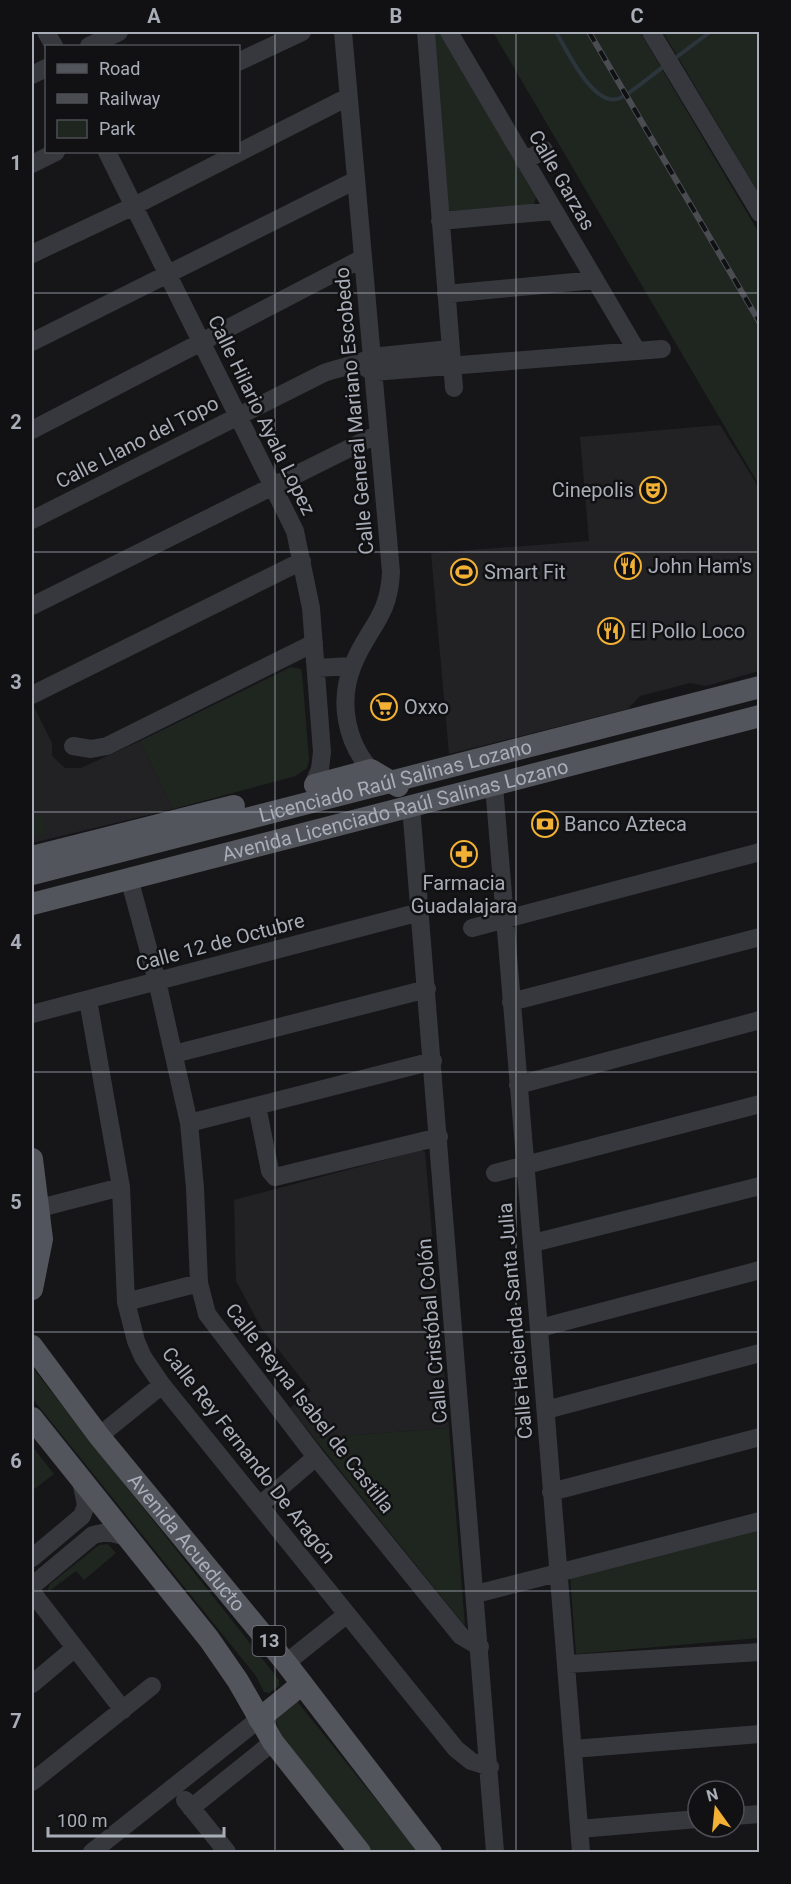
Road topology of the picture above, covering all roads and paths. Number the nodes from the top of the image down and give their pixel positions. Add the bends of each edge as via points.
1 (119, 32) edge
2 (302, 32) edge
3 (343, 32) edge
4 (426, 32) edge
5 (449, 32) edge
6 (651, 32) edge
7 (91, 45) edge
8 (240, 61) edge
9 (348, 97) junction
10 (544, 150) dead end
11 (240, 152) edge
12 (54, 153) edge
13 (108, 153) edge
14 (238, 153) edge
15 (524, 161) junction
16 (32, 164) edge
17 (356, 180) junction
18 (134, 206) junction
19 (553, 211) junction
20 (759, 213) edge
21 (441, 221) junction
22 (32, 254) edge
23 (363, 258) junction
24 (168, 274) junction
25 (595, 280) junction
26 (446, 294) junction
27 (32, 342) edge
28 (202, 342) junction
29 (662, 348) dead end
30 (637, 351) junction
31 (451, 358) junction
32 (368, 364) junction
33 (454, 388) dead end
34 (240, 416) junction
35 (32, 430) edge
36 (378, 434) junction
37 (274, 486) junction
38 (32, 520) edge
39 (302, 561) junction
40 (32, 606) edge
41 (314, 644) junction
42 (352, 666) junction
43 (316, 668) junction
44 (759, 687) edge
45 (32, 695) edge
46 (759, 716) edge
47 (73, 747) dead end
48 (518, 751) junction
49 (371, 770) junction
50 (393, 781) junction
51 (313, 785) junction
52 (494, 786) junction
53 (403, 808) junction
54 (759, 852) edge
55 (32, 857) edge
56 (32, 874) edge
57 (129, 878) junction
58 (32, 904) edge
59 (420, 912) junction
60 (504, 920) junction
61 (471, 928) dead end
62 (759, 937) edge
63 (157, 981) junction
64 (427, 989) junction
65 (88, 1000) junction
66 (511, 1002) junction
67 (32, 1014) edge
68 (759, 1020) edge
69 (174, 1054) junction
70 (433, 1061) junction
71 (518, 1085) junction
72 (759, 1104) edge
73 (257, 1106) junction
74 (189, 1123) junction
75 (439, 1137) junction
76 (32, 1159) edge
77 (524, 1166) junction
78 (495, 1173) dead end
79 (759, 1186) edge
80 (120, 1187) junction
81 (40, 1208) junction
82 (533, 1243) junction
83 (759, 1270) edge
84 (199, 1283) junction
85 (32, 1289) edge
86 (126, 1302) junction
87 (540, 1328) junction
88 (759, 1353) edge
89 (34, 1354) edge
90 (162, 1385) junction
91 (546, 1410) junction
92 (32, 1418) edge
93 (99, 1436) junction
94 (759, 1437) edge
95 (316, 1457) junction
96 (81, 1479) junction
97 (552, 1492) junction
98 (260, 1505) junction
99 (759, 1521) edge
100 (67, 1529) junction
101 (128, 1537) junction
102 (81, 1546) junction
103 (32, 1558) edge
104 (558, 1573) junction
105 (32, 1586) edge
106 (32, 1592) edge
107 (476, 1594) junction
108 (346, 1615) junction
109 (480, 1647) junction
110 (75, 1648) junction
111 (759, 1652) edge
112 (286, 1663) junction
113 (568, 1664) junction
114 (32, 1684) edge
115 (302, 1684) junction
116 (152, 1686) dead end
117 (123, 1710) junction
118 (259, 1719) junction
119 (759, 1734) edge
120 (273, 1742) junction
121 (573, 1749) junction
122 (490, 1767) junction
123 (32, 1782) edge
124 (174, 1787) junction
125 (191, 1808) junction
126 (686, 1820) edge
127 (579, 1828) junction
128 (92, 1852) edge
129 (227, 1852) edge
130 (360, 1852) edge
131 (431, 1852) edge
132 (495, 1852) edge
133 (581, 1852) edge

1 - 7 street
2 - 8 street
3 - 9 street, Calle General Mariano Escobedo
4 - 21 street
5 - 15 street, Calle Garzas
6 - 20 street
9 - 11 street
9 - 17 street, Calle General Mariano Escobedo
10 - 15 street
12 - 16 street
13 - 18 street, Calle Hilario Ayala Lopez
14 - 18 street
15 - 19 street, Calle Garzas
17 - 23 street, Calle General Mariano Escobedo
17 - 24 street
18 - 22 street
18 - 24 street, Calle Hilario Ayala Lopez
19 - 21 street
19 - 25 street, Calle Garzas
21 - 26 street
23 - 28 street
23 - 32 street, Calle General Mariano Escobedo
24 - 27 street
24 - 28 street, Calle Hilario Ayala Lopez
25 - 26 street
25 - 30 street, Calle Garzas
26 - 31 street
28 - 34 street, Calle Hilario Ayala Lopez
28 - 35 street
29 - 30 street, Calle Llano del Topo
30 - 31 street, Calle Llano del Topo
31 - 32 street, Calle Llano del Topo
31 - 33 street
32 - 34 street, Calle Llano del Topo via 338,367
32 - 36 street, Calle General Mariano Escobedo
34 - 37 street, Calle Hilario Ayala Lopez
34 - 38 street, Calle Llano del Topo
36 - 37 street
36 - 42 street, Calle General Mariano Escobedo via 390,587 384,614
37 - 39 street, Calle Hilario Ayala Lopez
37 - 40 street
39 - 41 street, Calle Hilario Ayala Lopez
39 - 45 street
41 - 43 street, Calle Hilario Ayala Lopez
41 - 47 street via 106,746
42 - 43 street
42 - 49 street, Calle General Mariano Escobedo via 346,698 350,738
43 - 51 street, Calle Hilario Ayala Lopez via 322,760
44 - 48 main road, Licenciado Raúl Salinas Lozano
46 - 52 main road, Avenida Licenciado Raúl Salinas Lozano
48 - 50 main road, Licenciado Raúl Salinas Lozano
48 - 53 main road via 503,766 418,789
49 - 50 main road
49 - 51 main road
50 - 53 main road via 400,788
50 - 56 main road, Licenciado Raúl Salinas Lozano
51 - 55 main road
52 - 53 main road, Avenida Licenciado Raúl Salinas Lozano
52 - 60 street, Calle Hacienda Santa Julia
53 - 57 main road, Avenida Licenciado Raúl Salinas Lozano
53 - 59 street, Calle Cristóbal Colón
54 - 60 street
57 - 58 main road, Avenida Licenciado Raúl Salinas Lozano
57 - 63 street, Calle Reyna Isabel de Castilla
59 - 63 street, Calle 12 de Octubre
59 - 64 street, Calle Cristóbal Colón
60 - 61 street
60 - 66 street, Calle Hacienda Santa Julia
62 - 66 street
63 - 65 street, Calle 12 de Octubre
63 - 69 street, Calle Reyna Isabel de Castilla
64 - 69 street
64 - 70 street, Calle Cristóbal Colón
65 - 67 street, Calle 12 de Octubre
65 - 80 street, Calle Rey Fernando De Aragón
66 - 71 street, Calle Hacienda Santa Julia
68 - 71 street
69 - 74 street, Calle Reyna Isabel de Castilla
70 - 73 street
70 - 75 street, Calle Cristóbal Colón
71 - 77 street, Calle Hacienda Santa Julia
72 - 77 street
73 - 74 street
73 - 75 street via 270,1171 275,1177
74 - 84 street, Calle Reyna Isabel de Castilla
75 - 107 street, Calle Cristóbal Colón
76 - 81 main road
77 - 78 street
77 - 82 street, Calle Hacienda Santa Julia
79 - 82 street
80 - 81 street
80 - 86 street, Calle Rey Fernando De Aragón
81 - 85 main road via 42,1239
82 - 87 street, Calle Hacienda Santa Julia
83 - 87 street
84 - 86 street
84 - 95 street, Calle Reyna Isabel de Castilla via 210,1320
86 - 90 street, Calle Rey Fernando De Aragón via 136,1341
87 - 91 street, Calle Hacienda Santa Julia
88 - 91 street
89 - 93 main road, Avenida Acueducto / 13
90 - 93 street
90 - 98 street, Calle Rey Fernando De Aragón
91 - 97 street, Calle Hacienda Santa Julia
92 - 96 main road, 13
93 - 112 main road, Avenida Acueducto / 13
94 - 97 street
95 - 98 street
95 - 109 street, Calle Reyna Isabel de Castilla via 461,1636
96 - 100 street via 84,1510 80,1519
96 - 101 main road, 13
97 - 104 street, Calle Hacienda Santa Julia
98 - 108 street, Calle Rey Fernando De Aragón
99 - 104 street
100 - 102 street
100 - 103 street
101 - 102 street via 102,1532
101 - 118 main road, 13 via 210,1640
102 - 105 street
104 - 107 street
104 - 113 street, Calle Hacienda Santa Julia
106 - 110 street
107 - 109 street, Calle Cristóbal Colón
108 - 112 street
108 - 122 street, Calle Rey Fernando De Aragón via 456,1749 471,1761
109 - 122 street, Calle Cristóbal Colón
110 - 114 street
110 - 117 street
111 - 113 street
112 - 115 main road, Avenida Acueducto / 13
113 - 121 street, Calle Hacienda Santa Julia
115 - 118 main road
115 - 131 main road, Avenida Acueducto / 13
116 - 117 street
117 - 123 street
118 - 120 main road, 13
118 - 124 street
119 - 121 street
120 - 125 street
120 - 130 main road, 13
121 - 127 street, Calle Hacienda Santa Julia
122 - 132 street, Calle Cristóbal Colón
124 - 125 street
124 - 128 street
125 - 129 street
126 - 127 street
127 - 133 street, Calle Hacienda Santa Julia

